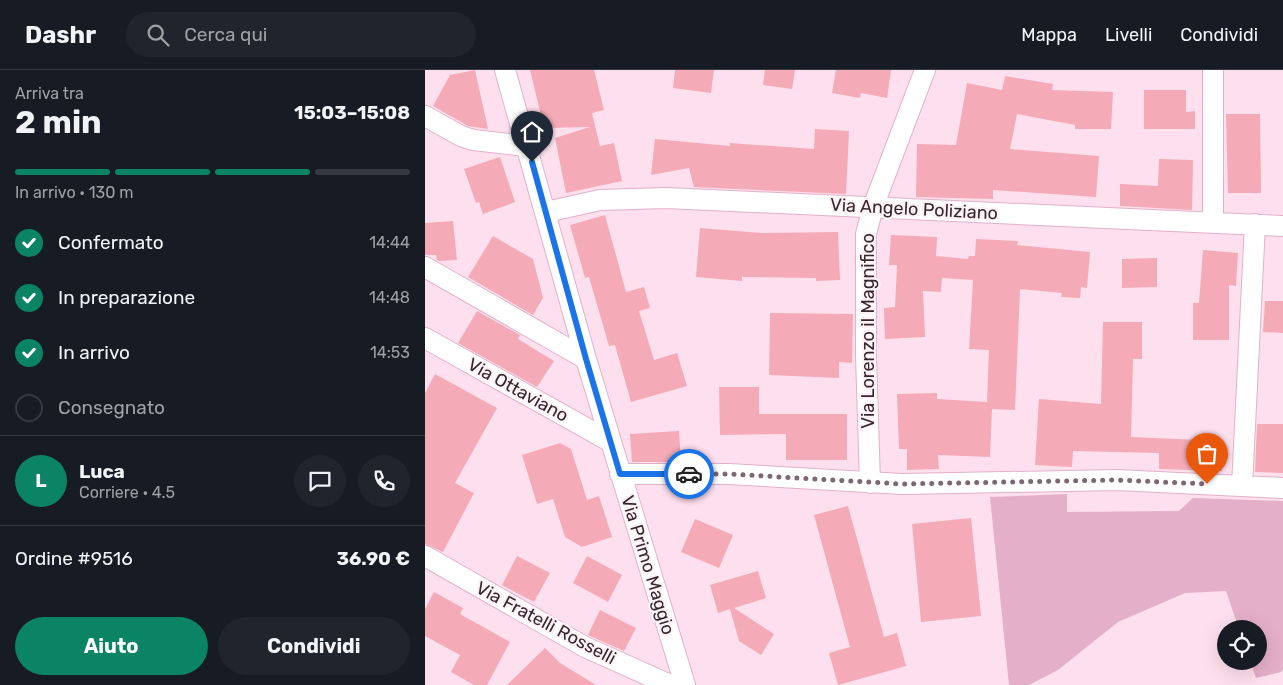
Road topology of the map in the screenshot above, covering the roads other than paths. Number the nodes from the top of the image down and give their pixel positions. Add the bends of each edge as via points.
1 (505, 70) edge
2 (925, 70) edge
3 (1213, 70) edge
4 (425, 116) edge
5 (527, 146) junction
6 (873, 207) junction
7 (546, 212) junction
8 (1213, 222) junction
9 (1255, 224) junction
10 (1283, 226) edge
11 (425, 267) edge
12 (425, 338) edge
13 (586, 359) junction
14 (611, 442) junction
15 (620, 474) junction
16 (870, 483) junction
17 (1243, 486) junction
18 (1283, 488) edge
19 (425, 556) edge
20 (670, 685) edge
21 (685, 685) edge

1 - 5 street, Via Primo Maggio
2 - 6 street, Via Lorenzo il Magnifico
3 - 8 street
4 - 5 street via 473,140
5 - 7 street, Via Primo Maggio
6 - 7 street, Via Angelo Poliziano via 666,198 594,201
6 - 8 street, Via Angelo Poliziano
6 - 16 street, Via Lorenzo il Magnifico via 866,234 865,282
7 - 13 street, Via Primo Maggio
8 - 9 street, Via Angelo Poliziano
9 - 10 street, Via Angelo Poliziano
9 - 17 street
11 - 13 street
12 - 14 street, Via Ottaviano
13 - 14 street, Via Primo Maggio
14 - 15 street, Via Primo Maggio
15 - 16 street via 729,474
15 - 21 street, Via Primo Maggio
16 - 17 street via 1117,480
17 - 18 street
19 - 20 street, Via Fratelli Rosselli via 585,647

